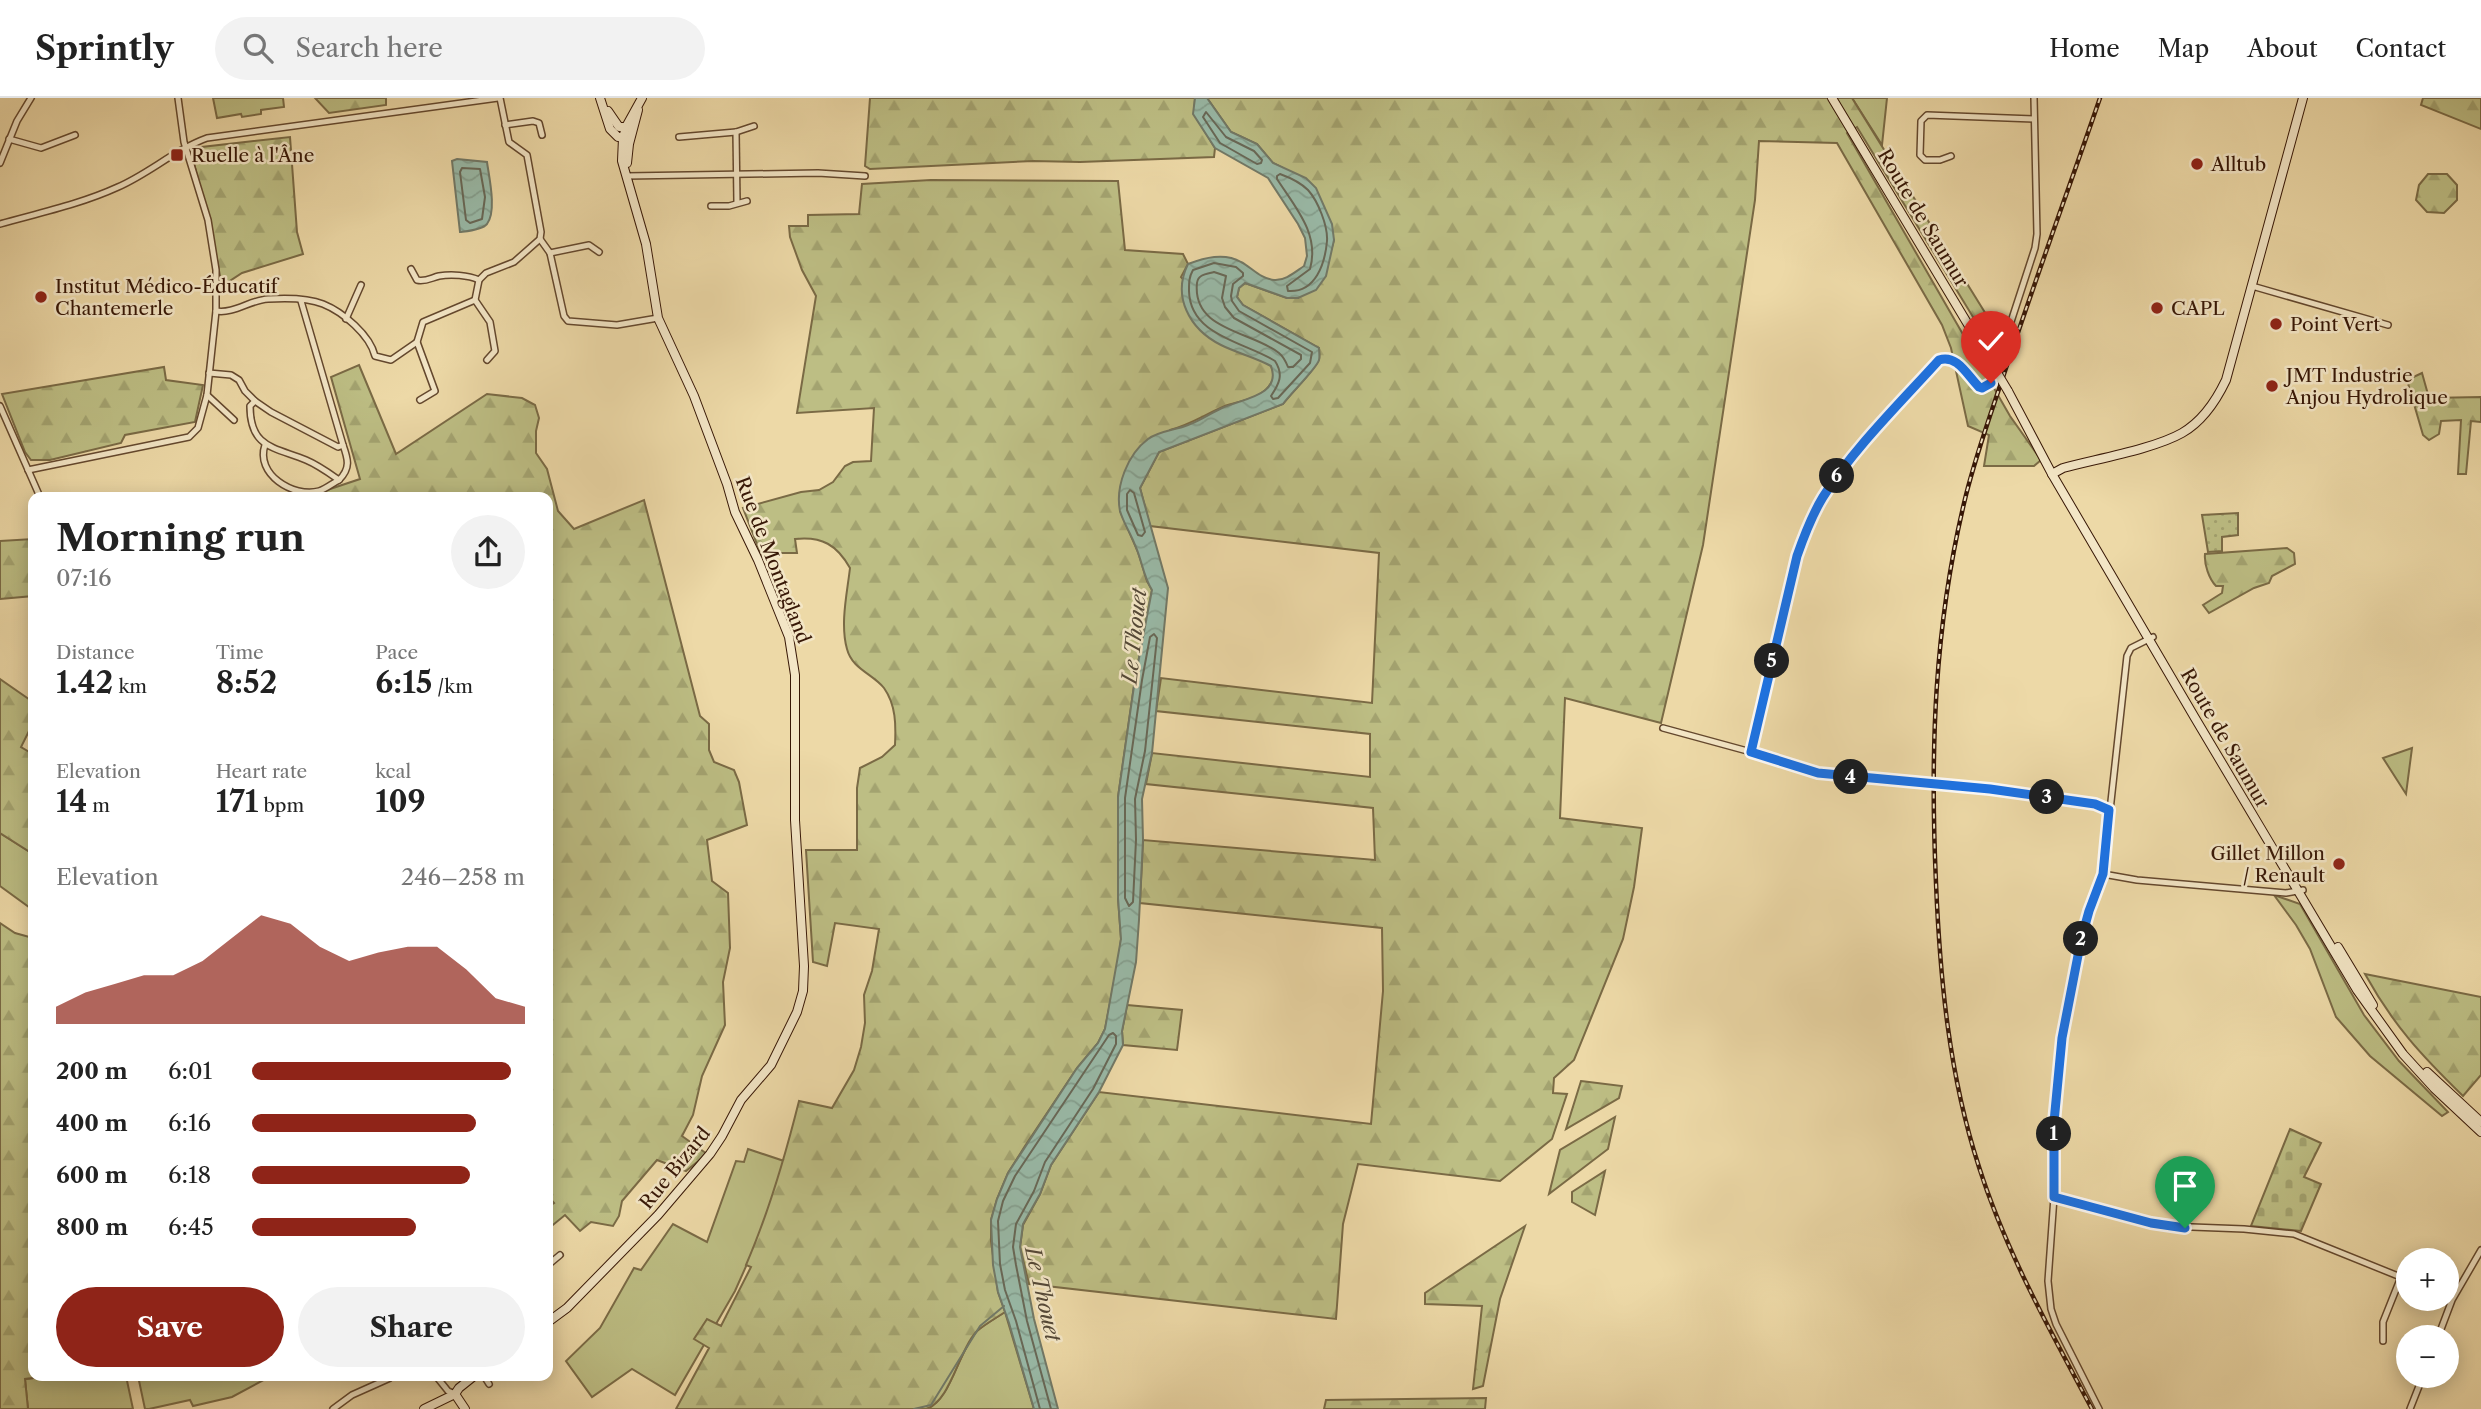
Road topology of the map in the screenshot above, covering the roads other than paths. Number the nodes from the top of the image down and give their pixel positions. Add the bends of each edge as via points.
1 (31, 98) edge
2 (178, 98) edge
3 (499, 98) edge
4 (642, 98) edge
5 (1832, 98) edge
6 (2034, 98) edge
7 (2303, 98) edge
8 (600, 99) edge
9 (2034, 119) junction
10 (505, 125) junction
11 (754, 126) dead end
12 (736, 132) junction
13 (625, 134) junction
14 (75, 135) dead end
15 (542, 135) dead end
16 (679, 138) dead end
17 (9, 139) junction
18 (185, 146) junction
19 (1951, 156) dead end
20 (0, 163) edge
21 (736, 174) junction
22 (627, 176) junction
23 (865, 176) dead end
24 (747, 201) dead end
25 (737, 203) junction
26 (711, 206) dead end
27 (0, 224) edge
28 (540, 239) junction
29 (599, 252) dead end
30 (550, 253) junction
31 (411, 269) dead end
32 (479, 280) junction
33 (360, 285) dead end
34 (2252, 286) junction
35 (475, 300) junction
36 (301, 301) junction
37 (216, 311) junction
38 (658, 318) junction
39 (346, 319) junction
40 (2388, 325) dead end
41 (417, 342) junction
42 (487, 360) dead end
43 (209, 373) junction
44 (207, 395) junction
45 (420, 400) dead end
46 (255, 401) junction
47 (0, 407) edge
48 (234, 420) dead end
49 (265, 445) junction
50 (343, 445) junction
51 (28, 470) junction
52 (2055, 472) junction
53 (339, 480) junction
54 (38, 492) edge
55 (2151, 638) junction
56 (1663, 728) dead end
57 (1751, 752) junction
58 (2109, 810) junction
59 (2103, 874) junction
60 (2301, 891) junction
61 (797, 1012) joint
62 (2436, 1086) junction
63 (2481, 1122) edge
64 (2481, 1132) edge
65 (2054, 1197) junction
66 (2481, 1250) edge
67 (560, 1255) dead end
68 (553, 1261) edge
69 (2396, 1275) edge
70 (2459, 1283) edge
71 (2396, 1290) edge
72 (553, 1318) edge
73 (2383, 1341) dead end
74 (383, 1381) edge
75 (440, 1381) edge
76 (467, 1381) edge
77 (487, 1381) edge
78 (489, 1384) dead end
79 (2418, 1388) edge
80 (455, 1394) junction
81 (333, 1409) edge
82 (424, 1409) edge
83 (465, 1409) edge
84 (2099, 1409) edge
85 (2410, 1409) edge

1 - 17 street
2 - 18 street
3 - 10 street
3 - 18 street via 208,138
4 - 13 street
5 - 52 street, Route de Saumur, bridge
6 - 9 street
7 - 34 street
8 - 13 street via 610,129 618,137
9 - 19 street via 1923,118 1920,155 1925,160
9 - 57 street via 2035,248 1991,383 1979,387 1956,362 1939,360 1823,496 1802,540
10 - 15 street via 533,121 539,123
10 - 28 street via 509,142 527,155
11 - 12 street
12 - 16 street
12 - 21 street
13 - 22 street, Rue de Montagland via 622,161
14 - 17 street via 41,148
17 - 20 street
18 - 27 street via 122,185
18 - 37 street via 212,240
21 - 22 street
21 - 23 street
21 - 25 street
22 - 38 street, Rue de Montagland via 646,244
24 - 25 street
25 - 26 street
28 - 30 street
28 - 32 street via 514,262 495,267
29 - 30 street via 589,246
30 - 38 street via 568,321 617,325
31 - 32 street via 422,282 443,275
32 - 35 street
33 - 39 street
34 - 40 street
34 - 52 street via 2226,380 2209,410 2182,433
35 - 41 street via 423,322
35 - 42 street via 490,322 495,351
36 - 37 street via 266,299
36 - 39 street via 320,303
36 - 50 street
37 - 43 street
38 - 61 street, Rue de Montagland via 694,396 734,512 773,596 793,654 795,820 804,966
39 - 41 street via 373,347 375,356 383,359 391,360
41 - 45 street via 435,391
43 - 44 street
43 - 46 street via 231,375
44 - 48 street
44 - 51 street via 198,428 189,437
46 - 49 street via 250,406 250,422
46 - 50 street via 328,442
47 - 51 street
49 - 53 street via 309,461
49 - 53 street via 266,468 283,485 318,491
50 - 53 street via 348,464
51 - 54 street
52 - 55 street, Route de Saumur
55 - 58 street via 2131,648 2127,656
55 - 60 street, Route de Saumur
56 - 57 street
57 - 58 street via 1818,773 1990,789
58 - 59 street
59 - 60 street
59 - 65 street via 2081,940 2062,1038 2054,1122
60 - 62 street, Route de Saumur via 2383,1020
61 - 72 street, Rue Bizard via 771,1065 741,1100 710,1154 658,1215
62 - 63 street
62 - 64 street
65 - 69 street via 2166,1226 2294,1234
65 - 84 street via 2048,1280 2051,1309
66 - 70 street
67 - 68 street
71 - 73 street via 2383,1322
74 - 81 street
75 - 80 street
76 - 80 street
77 - 78 street
79 - 85 street
80 - 82 street
80 - 83 street

